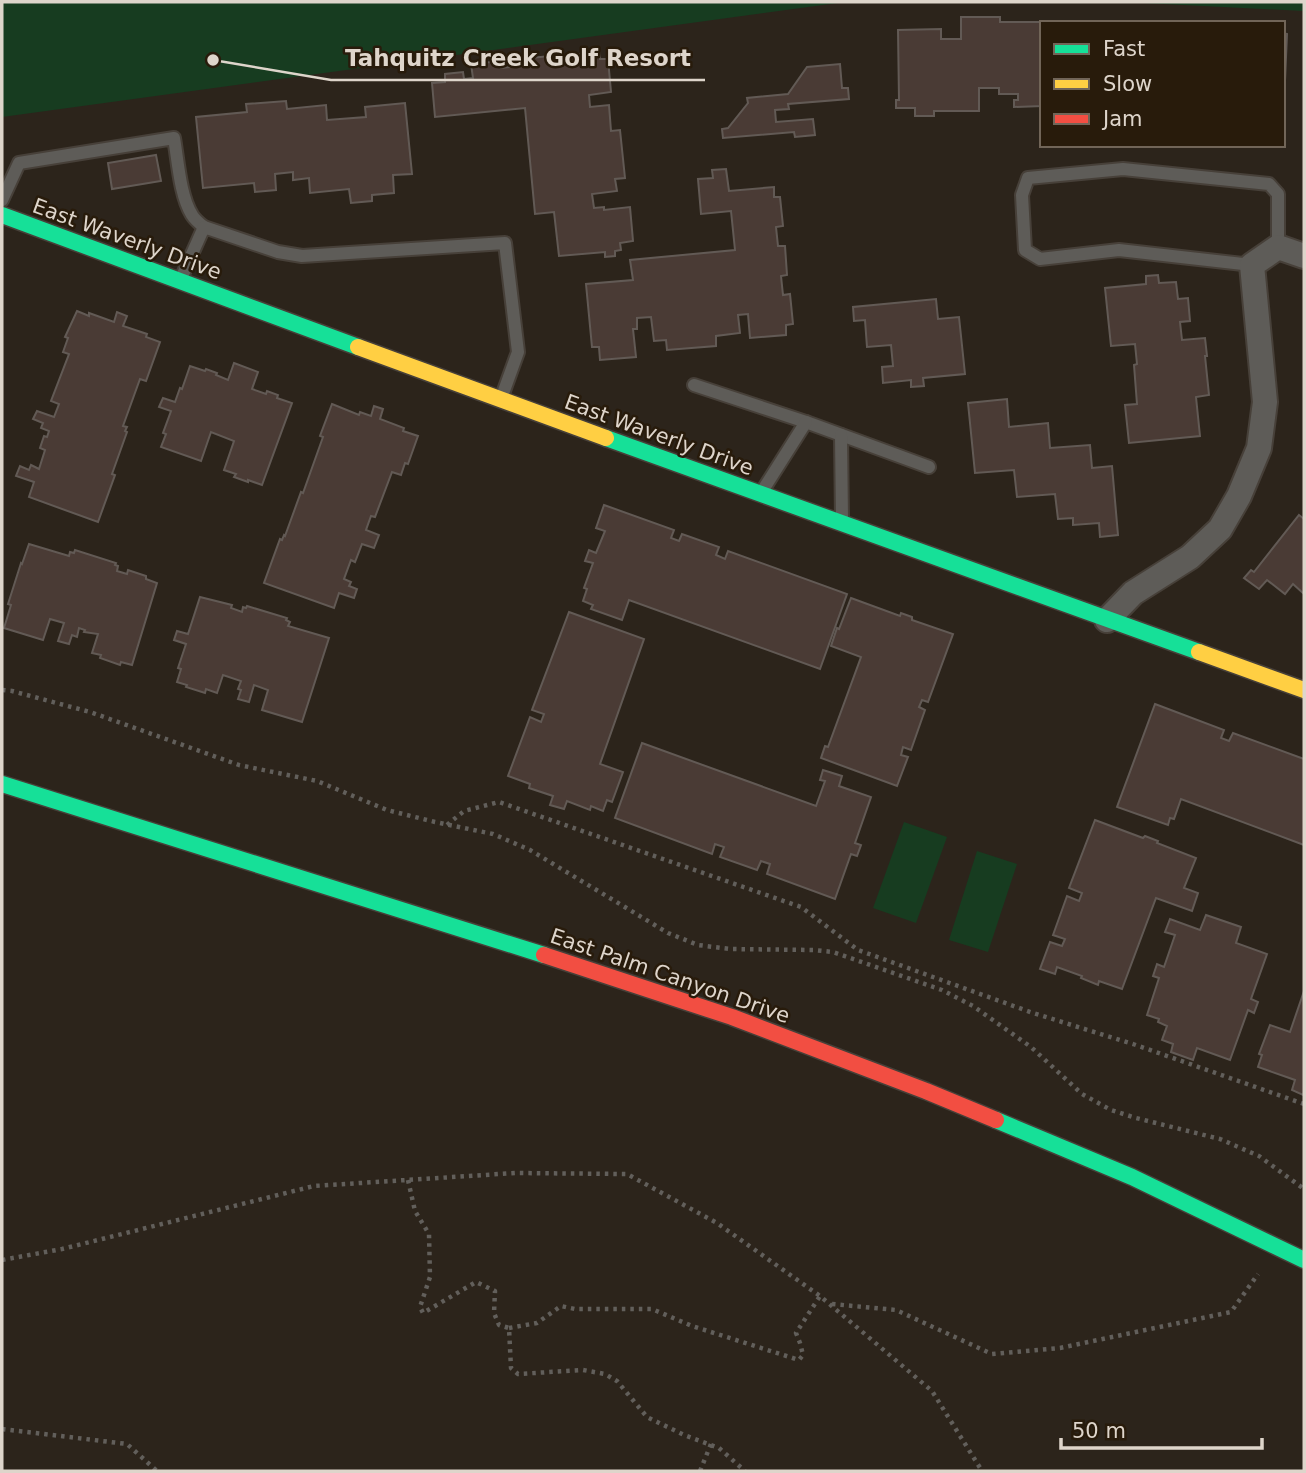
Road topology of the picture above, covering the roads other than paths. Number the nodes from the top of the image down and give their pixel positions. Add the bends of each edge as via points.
1 (2, 200) edge
2 (2, 215) edge
3 (204, 227) junction
4 (1279, 247) junction
5 (1304, 256) edge
6 (1252, 265) junction
7 (180, 281) junction
8 (694, 385) dead end
9 (501, 400) junction
10 (806, 422) junction
11 (841, 435) junction
12 (929, 467) dead end
13 (760, 494) junction
14 (842, 524) junction
15 (1107, 620) junction
16 (1304, 690) edge
17 (2, 784) edge
18 (1304, 1260) edge

1 - 3 lane via 19,163 174,138 188,207
2 - 7 street, East Waverly Drive
3 - 7 lane
3 - 9 lane via 302,256 505,243 518,352
4 - 5 street
4 - 6 street
4 - 6 lane via 1278,194 1269,184 1123,169 1028,178 1022,195 1026,250 1040,259 1119,250
6 - 15 street via 1265,402 1259,448 1220,529 1189,557 1133,593
7 - 9 street, East Waverly Drive
8 - 10 lane
9 - 13 street, East Waverly Drive
10 - 11 lane
10 - 13 lane
11 - 12 lane
11 - 14 lane
13 - 14 street, East Waverly Drive
14 - 15 street, East Waverly Drive
15 - 16 street, East Waverly Drive
17 - 18 street, East Palm Canyon Drive via 732,1017 1132,1177

